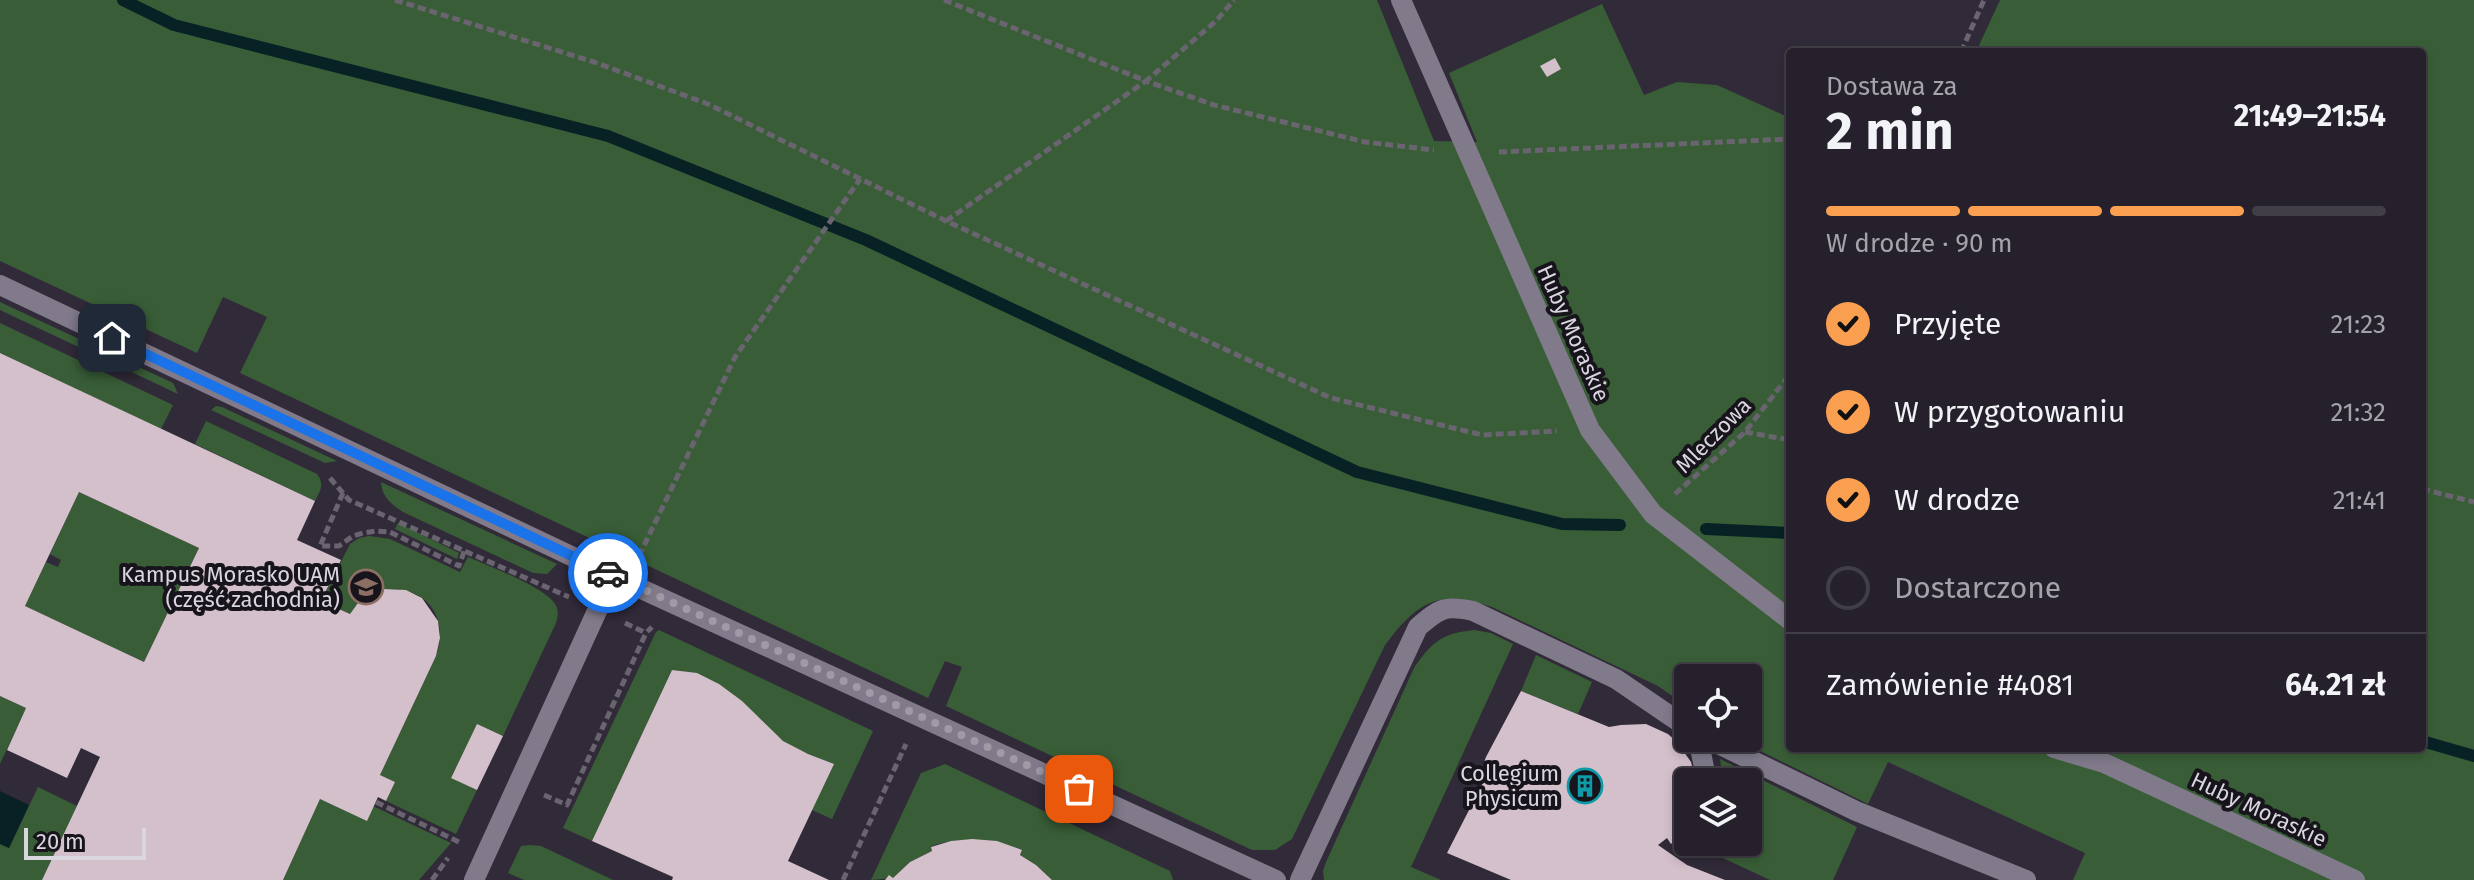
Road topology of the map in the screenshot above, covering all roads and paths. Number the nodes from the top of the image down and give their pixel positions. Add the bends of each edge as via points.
1 (395, 0) edge
2 (944, 0) edge
3 (1234, 0) edge
4 (1401, 0) edge
5 (1984, 0) edge
6 (1964, 48) edge
7 (1146, 81) junction
8 (1786, 139) edge
9 (1468, 153) junction
10 (860, 179) junction
11 (946, 221) junction
12 (0, 285) edge
13 (1786, 379) edge
14 (1590, 430) junction
15 (1745, 432) junction
16 (1786, 439) edge
17 (2426, 490) edge
18 (343, 493) dead end
19 (2474, 502) edge
20 (1653, 514) junction
21 (465, 549) dead end
22 (620, 579) junction
23 (1786, 617) edge
24 (658, 620) dead end
25 (1674, 718) edge
26 (908, 739) dead end
27 (1735, 752) edge
28 (2067, 752) edge
29 (376, 802) dead end
30 (538, 806) dead end
31 (461, 843) dead end
32 (474, 880) edge
33 (843, 880) edge
34 (1276, 880) edge
35 (1300, 880) edge
36 (2026, 880) edge
37 (2355, 880) edge

1 - 10 path via 708,104
2 - 7 path
3 - 7 path
4 - 9 street, Huby Moraskie
5 - 6 path
7 - 9 path via 1214,105 1365,142
7 - 11 path
8 - 9 path
9 - 14 street, Huby Moraskie
10 - 11 path
10 - 22 path via 735,357
11 - 14 path via 1331,398 1482,435
12 - 22 street
13 - 15 path, Mleczowa
14 - 20 street, Huby Moraskie
15 - 16 path
15 - 20 path, Mleczowa
17 - 19 path
18 - 21 path via 319,548 376,531 390,532 459,566
20 - 23 street, Huby Moraskie
22 - 32 street
22 - 34 street
24 - 30 path via 646,633 567,805 544,795
25 - 35 street via 1616,679 1473,611 1452,606 1434,613 1418,627
26 - 33 path
27 - 36 street via 1856,811
28 - 37 street, Huby Moraskie via 2104,763
29 - 31 path

